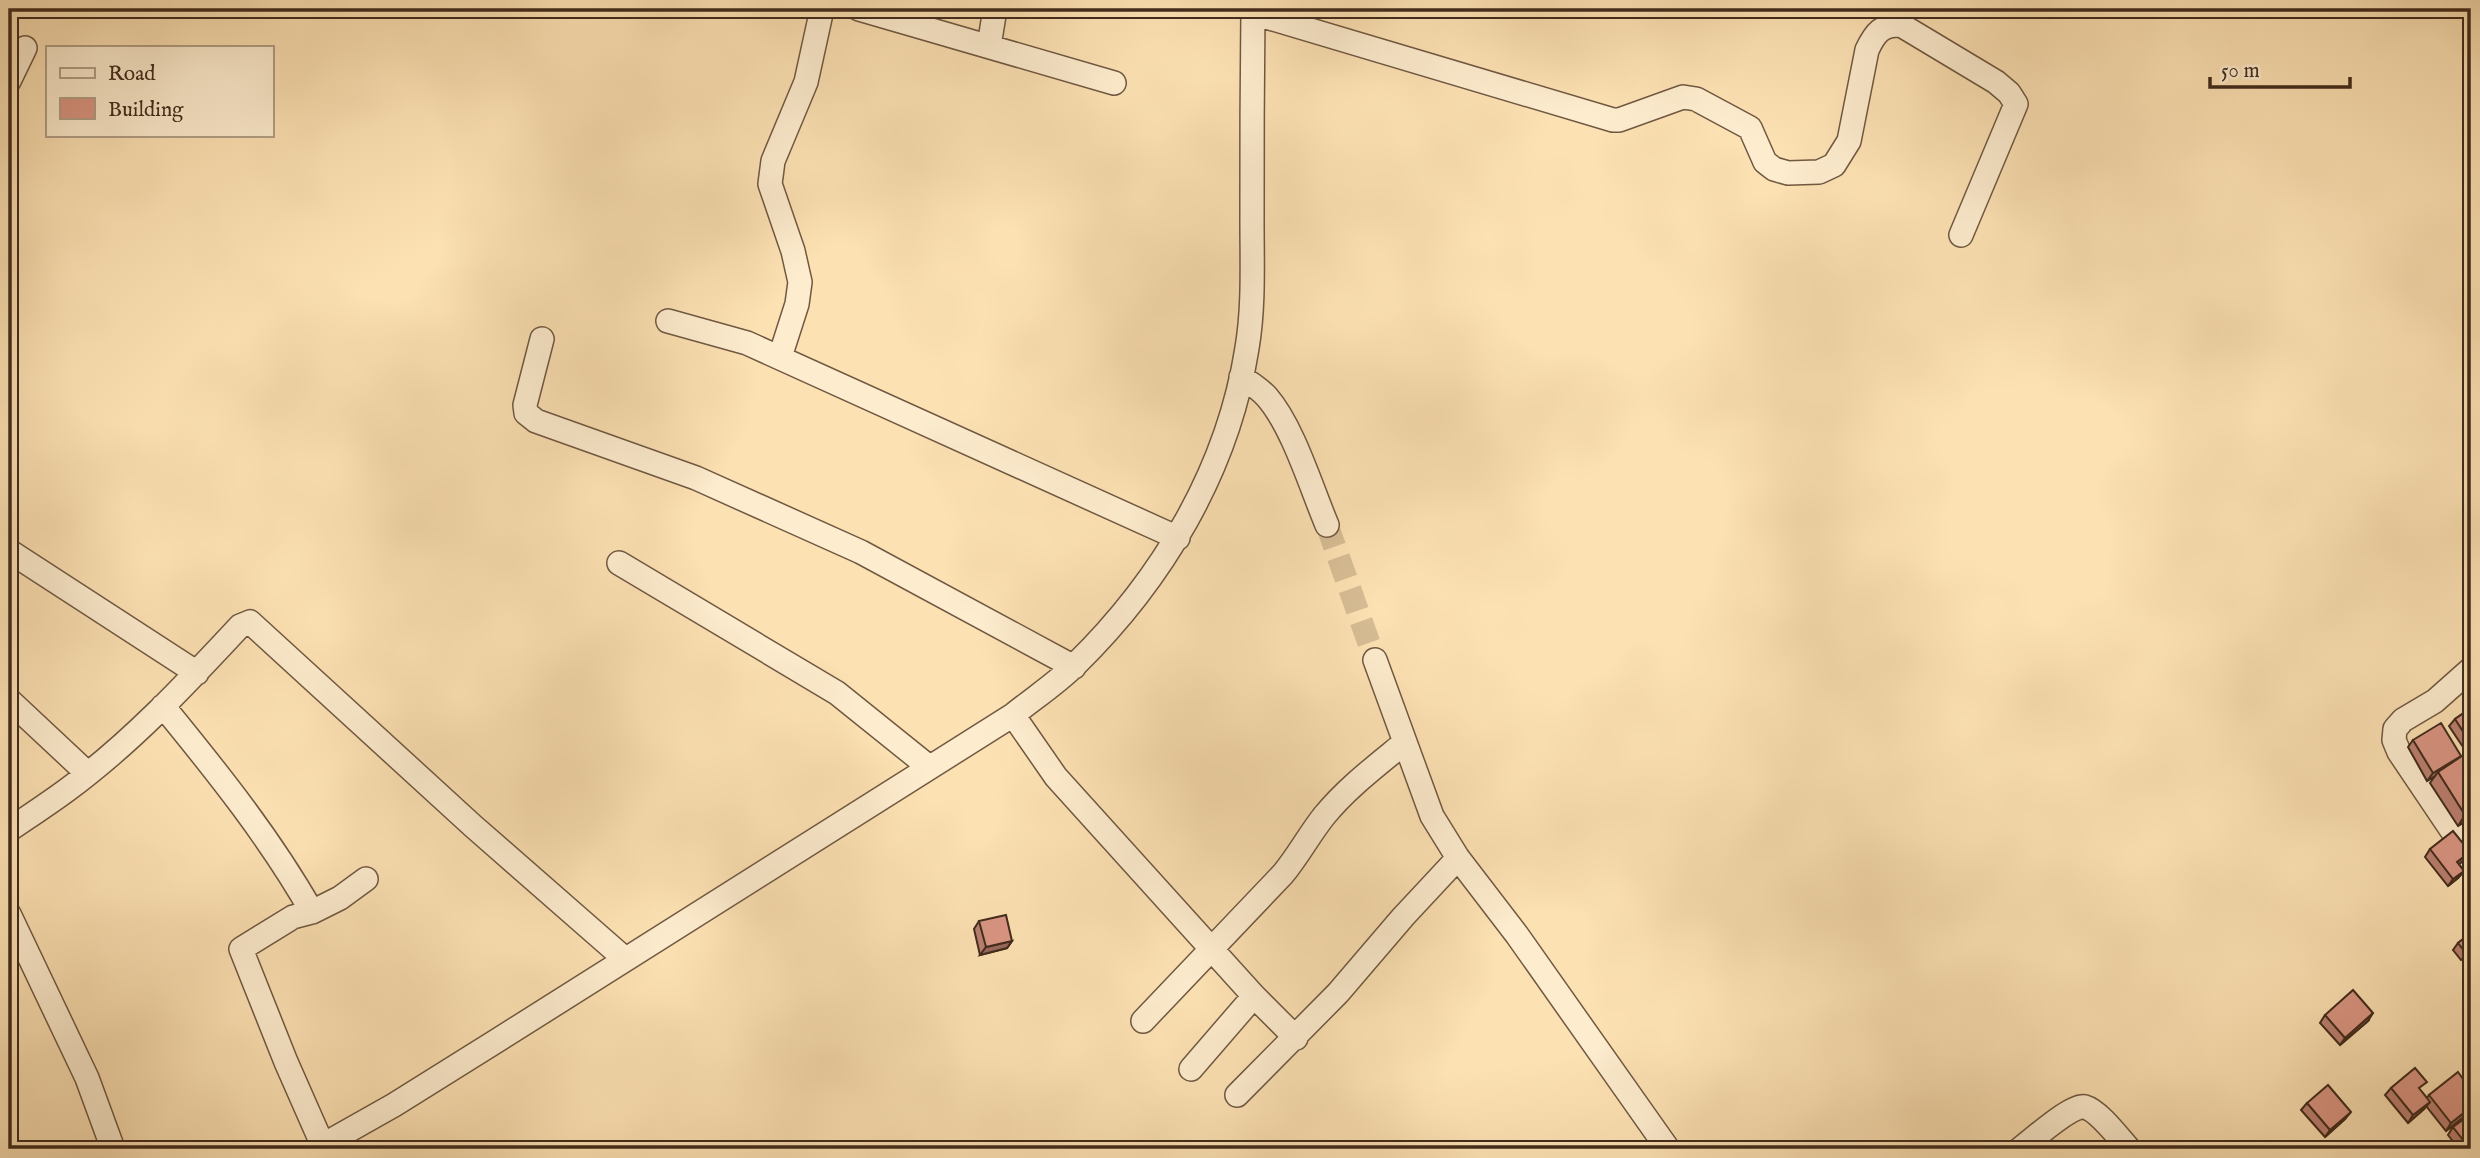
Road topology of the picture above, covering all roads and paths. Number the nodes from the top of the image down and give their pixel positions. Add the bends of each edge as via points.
1 (822, 9) edge
2 (859, 9) edge
3 (995, 9) edge
4 (1253, 11) edge
5 (989, 46) junction
6 (25, 48) dead end
7 (9, 81) edge
8 (1114, 83) dead end
9 (1961, 235) dead end
10 (668, 321) dead end
11 (542, 339) dead end
12 (780, 358) junction
13 (1241, 377) junction
14 (1327, 525) tunnel mouth
15 (1178, 538) junction
16 (9, 551) edge
17 (619, 563) dead end
18 (1375, 660) tunnel mouth
19 (1074, 667) junction
20 (2471, 669) edge
21 (197, 673) junction
22 (9, 700) edge
23 (163, 706) junction
24 (1013, 715) junction
25 (1404, 743) junction
26 (929, 767) junction
27 (87, 773) junction
28 (9, 830) edge
29 (1458, 858) junction
30 (2471, 863) edge
31 (366, 879) dead end
32 (312, 912) junction
33 (9, 914) edge
34 (1211, 949) junction
35 (625, 959) junction
36 (1254, 996) junction
37 (1143, 1021) dead end
38 (1296, 1038) junction
39 (1191, 1069) dead end
40 (1237, 1095) dead end
41 (320, 1147) edge
42 (114, 1149) edge
43 (1668, 1149) edge
44 (2020, 1149) edge
45 (2129, 1149) edge

1 - 12 street via 806,82 769,184 800,282
2 - 5 street
3 - 5 street
4 - 9 street via 1613,120 1682,97 1696,99 1750,128 1765,162 1788,173 1819,172 1834,165 1849,141 1873,36 1889,25 1901,25 1996,82 2015,104
4 - 13 street via 1251,309
5 - 8 street
6 - 7 street
10 - 12 street via 747,343
11 - 19 street via 525,405 529,417 696,478 862,552
12 - 15 street
13 - 14 street via 1259,388 1283,422
13 - 15 street via 1211,473
15 - 19 street via 1108,631
16 - 21 street
17 - 26 street via 837,693
18 - 25 street
19 - 24 street
20 - 30 street via 2435,701 2403,720 2395,729 2394,740
21 - 23 street
21 - 35 street via 240,626 250,622
22 - 27 street
23 - 27 street
23 - 32 street via 235,795 286,866
24 - 26 street
24 - 34 street via 1056,777
25 - 29 street via 1433,816
25 - 34 street via 1340,798 1298,856
26 - 35 street
27 - 28 street
29 - 38 street
29 - 43 street
31 - 32 street
32 - 41 street via 241,948
33 - 42 street via 87,1078
34 - 36 street
34 - 37 street
35 - 41 street
36 - 38 street
36 - 39 street
38 - 40 street
44 - 45 street via 2080,1106 2095,1113

